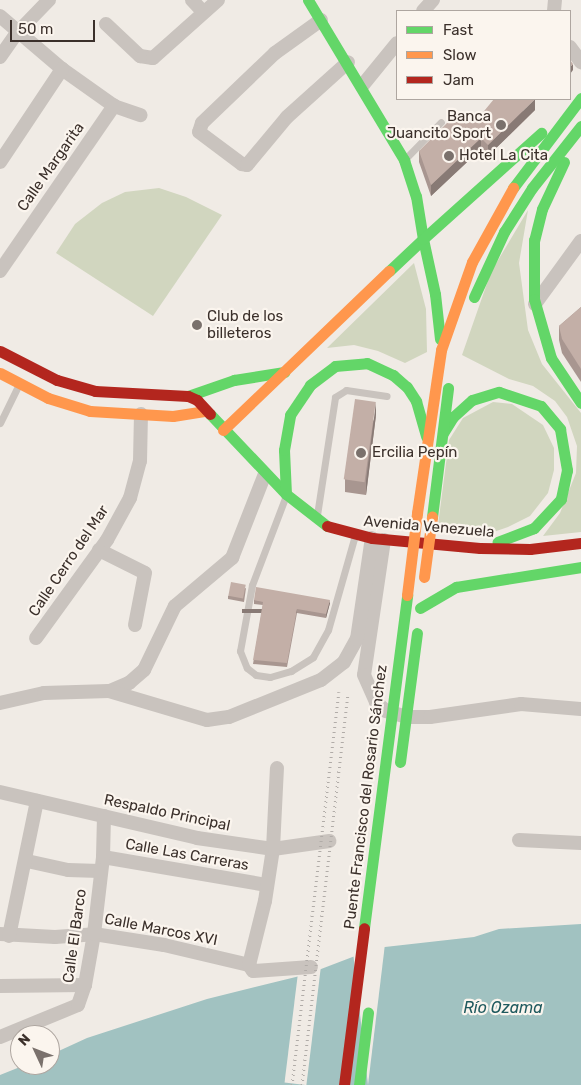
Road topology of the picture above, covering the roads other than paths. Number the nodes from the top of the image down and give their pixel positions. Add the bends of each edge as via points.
1 (50, 0) edge
2 (192, 0) edge
3 (218, 0) edge
4 (308, 0) edge
5 (432, 0) edge
6 (424, 10) edge
7 (202, 12) junction
8 (0, 16) edge
9 (321, 20) junction
10 (106, 24) dead end
11 (17, 33) junction
12 (396, 44) edge
13 (571, 48) edge
14 (0, 57) edge
15 (348, 62) junction
16 (581, 62) edge
17 (62, 69) junction
18 (362, 86) junction
19 (581, 97) edge
20 (114, 106) junction
21 (140, 115) dead end
22 (441, 122) dead end
23 (581, 126) edge
24 (581, 138) edge
25 (404, 160) junction
26 (0, 162) edge
27 (423, 239) junction
28 (581, 241) edge
29 (0, 270) edge
30 (535, 304) junction
31 (462, 328) dead end
32 (441, 350) junction
33 (0, 351) edge
34 (452, 365) dead end
35 (284, 372) junction
36 (0, 373) edge
37 (19, 384) junction
38 (188, 396) junction
39 (387, 396) dead end
40 (581, 404) edge
41 (206, 411) junction
42 (142, 414) junction
43 (0, 423) edge
44 (224, 430) junction
45 (443, 433) junction
46 (426, 437) junction
47 (422, 467) junction
48 (438, 471) junction
49 (265, 474) junction
50 (286, 494) junction
51 (316, 520) junction
52 (355, 535) junction
53 (378, 539) junction
54 (581, 543) edge
55 (480, 548) junction
56 (99, 550) junction
57 (581, 567) edge
58 (420, 608) junction
59 (135, 625) dead end
60 (36, 638) dead end
61 (109, 691) junction
62 (0, 702) edge
63 (581, 709) edge
64 (277, 768) dead end
65 (398, 777) dead end
66 (0, 792) edge
67 (37, 802) junction
68 (104, 816) junction
69 (519, 840) dead end
70 (329, 842) dead end
71 (581, 843) edge
72 (273, 850) junction
73 (27, 861) junction
74 (101, 864) junction
75 (266, 885) junction
76 (94, 934) junction
77 (4, 935) edge
78 (249, 965) junction
79 (311, 966) dead end
80 (86, 985) junction
81 (0, 986) edge
82 (370, 998) dead end
83 (0, 1037) edge
84 (344, 1085) edge
85 (359, 1085) edge

1 - 11 street
2 - 7 street
3 - 7 street
4 - 9 main road
5 - 6 street
7 - 10 street via 161,54 153,58 140,56
8 - 11 street
9 - 15 main road
9 - 15 street via 275,53 202,123 199,132 247,165 287,117
11 - 14 street
11 - 17 street
12 - 18 street
13 - 16 street
15 - 18 main road
17 - 20 street
17 - 26 street
18 - 25 main road
19 - 27 main road
19 - 32 main road via 522,174 496,215 472,262
20 - 21 street
20 - 29 street, Calle Margarita
22 - 25 lane
23 - 31 main road via 548,166 504,232 484,270
24 - 30 main road via 552,184 542,209 534,240
25 - 27 main road via 416,196
27 - 32 main road via 435,294
27 - 35 main road
28 - 30 street
30 - 40 main road via 551,358
32 - 46 main road, Puente Francisco del Rosario Sánchez
33 - 38 main road via 57,380 94,391
34 - 45 main road, Puente Francisco del Rosario Sánchez
35 - 38 main road via 234,380
35 - 44 main road
36 - 37 main road
37 - 42 main road via 48,398 90,411
37 - 43 lane
38 - 41 main road, Avenida Venezuela
39 - 51 lane via 346,390 335,397
41 - 42 main road via 187,415
41 - 44 main road, Avenida Venezuela
42 - 56 street, Calle Cerro del Mar via 140,461 130,498
44 - 49 main road, Avenida Venezuela
45 - 48 main road, Puente Francisco del Rosario Sánchez
45 - 55 main road via 457,413 472,400 499,392 541,406 560,429 567,470 560,499 534,528 520,536
46 - 47 main road, Puente Francisco del Rosario Sánchez
46 - 50 main road via 416,401 407,387 367,363 336,366 310,384 290,416 284,450
47 - 48 main road
47 - 84 main road, Puente Francisco del Rosario Sánchez, bridge
48 - 58 main road, Puente Francisco del Rosario Sánchez, bridge
49 - 50 main road, Avenida Venezuela
49 - 61 street via 232,558 175,606 144,670 129,683
50 - 51 main road, Avenida Venezuela
50 - 52 lane via 252,585 240,651 247,668 256,674 270,678 291,671 313,657 328,630
51 - 52 main road, Avenida Venezuela
52 - 53 main road, Avenida Venezuela
53 - 55 main road, Avenida Venezuela
53 - 61 street via 357,639 344,662 321,680 229,717 207,720
53 - 63 street via 364,675 376,702 386,711 407,717 430,717 521,704
54 - 55 main road, Avenida Venezuela
56 - 59 street via 145,573
56 - 60 street, Calle Cerro del Mar
57 - 58 main road via 456,587
58 - 65 main road, Puente Francisco del Rosario Sánchez, bridge
61 - 62 street via 44,692
64 - 72 street
66 - 67 street, Respaldo Principal
67 - 68 street, Respaldo Principal
67 - 73 street
68 - 72 street, Respaldo Principal via 197,838
68 - 74 street, Calle El Barco
69 - 71 street
70 - 72 street, Respaldo Principal
72 - 75 street
73 - 74 street, Calle Las Carreras via 68,870
73 - 77 street
74 - 75 street, Calle Las Carreras
74 - 76 street, Calle El Barco
75 - 78 street
76 - 77 street, Calle Marcos XVI
76 - 78 street, Calle Marcos XVI via 164,945
76 - 80 street, Calle El Barco
78 - 79 street, Calle Marcos XVI via 253,971
80 - 81 street
80 - 83 street, Calle El Barco via 78,1005
82 - 85 main road, bridge

